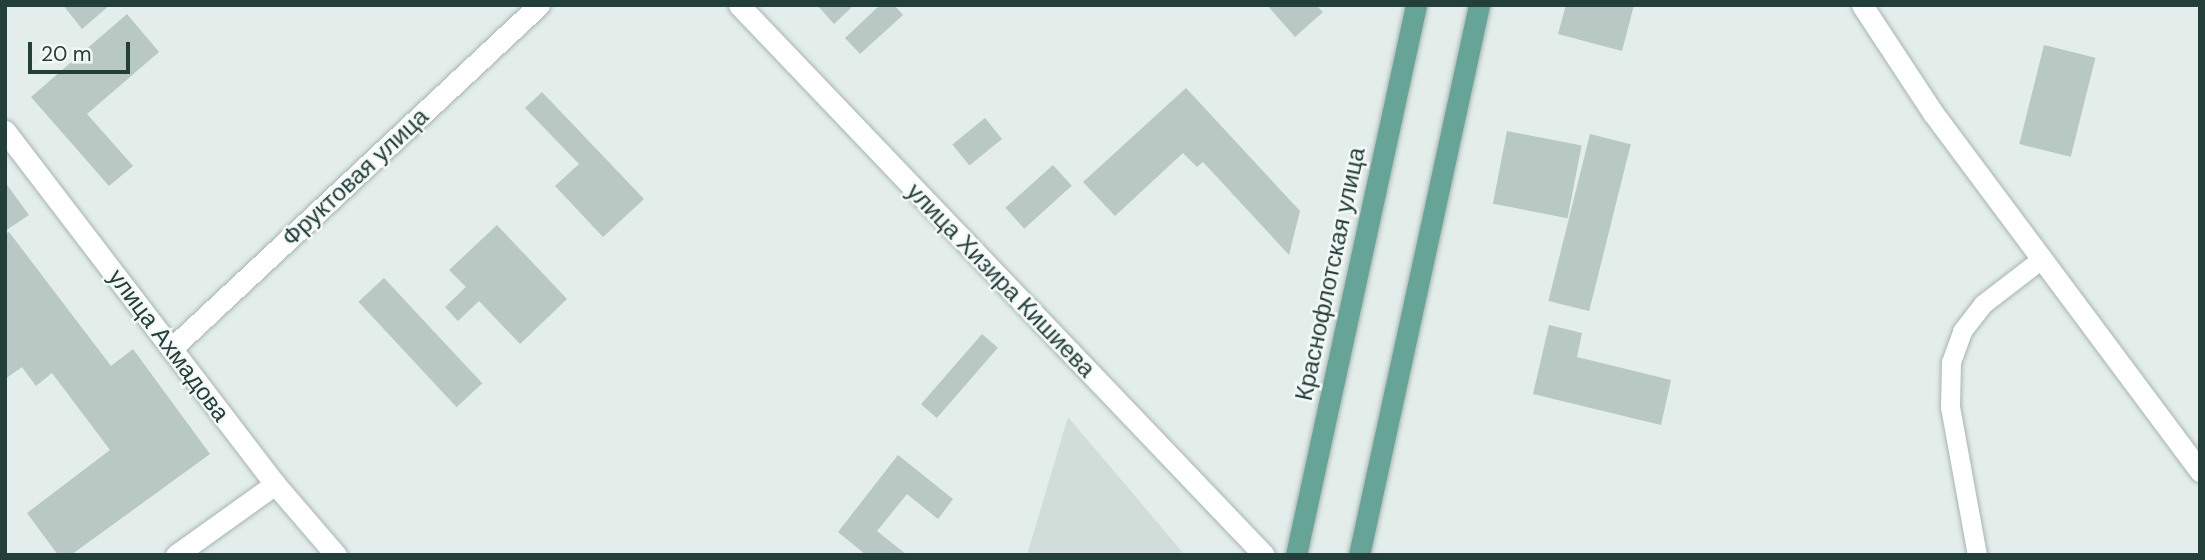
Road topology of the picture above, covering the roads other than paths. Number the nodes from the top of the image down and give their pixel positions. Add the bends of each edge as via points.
1 (539, 5) edge
2 (739, 5) edge
3 (1416, 5) edge
4 (1479, 5) edge
5 (1862, 5) edge
6 (5, 131) edge
7 (2040, 260) junction
8 (171, 349) junction
9 (2200, 471) edge
10 (275, 484) junction
11 (176, 555) edge
12 (337, 555) edge
13 (1264, 555) edge
14 (1296, 555) edge
15 (1359, 555) edge
16 (1977, 555) edge

1 - 8 street, Фруктовая улица
2 - 13 street, улица Хизира Кишиева
3 - 14 main road, Краснофлотская улица
4 - 15 main road
5 - 7 street via 1933,113
6 - 8 street, улица Ахмадова
7 - 9 street
7 - 16 lane via 1983,304 1962,331 1951,362 1950,406
8 - 10 street, улица Ахмадова
10 - 11 street
10 - 12 street, улица Ахмадова

